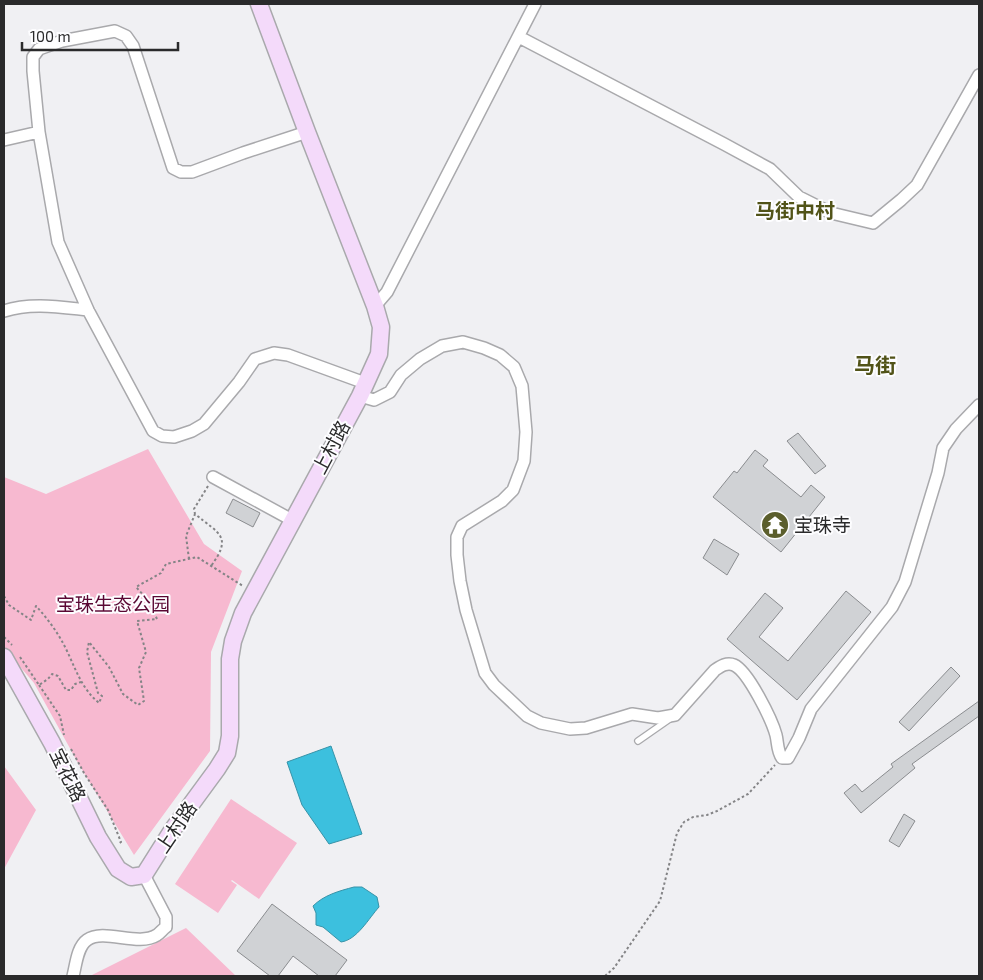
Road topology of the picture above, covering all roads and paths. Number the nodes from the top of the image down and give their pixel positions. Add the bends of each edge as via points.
1 (259, 4) edge
2 (535, 4) edge
3 (519, 37) junction
4 (979, 75) edge
5 (40, 132) junction
6 (307, 132) junction
7 (4, 140) edge
8 (375, 306) junction
9 (88, 310) junction
10 (4, 311) edge
11 (362, 389) junction
12 (979, 405) edge
13 (213, 477) joint
14 (195, 514) junction
15 (292, 520) junction
16 (189, 559) junction
17 (210, 566) junction
18 (254, 592) junction
19 (4, 596) edge
20 (4, 637) edge
21 (12, 654) edge
22 (81, 682) junction
23 (39, 685) junction
24 (675, 715) junction
25 (64, 737) dead end
26 (638, 741) dead end
27 (68, 744) dead end
28 (782, 758) junction
29 (106, 850) junction
30 (144, 875) junction
31 (72, 976) edge
32 (605, 976) edge

1 - 6 street, 上村路
2 - 3 street
3 - 4 street via 770,170 799,197 831,213 873,223 917,185
3 - 8 street via 387,292
5 - 6 street via 32,71 39,49 115,31 126,36 132,46 173,168 192,172
5 - 7 street
5 - 9 street via 58,242
6 - 8 street, 上村路
8 - 11 street, 上村路 via 381,327 379,354
9 - 10 street via 24,306
9 - 11 street via 153,431 162,436 174,437 204,424 255,358 274,353 288,355
11 - 15 street, 上村路
11 - 24 street via 374,400 390,392 401,374 420,359 442,346 463,342 500,355 514,367 522,386 526,432 524,461 513,490 502,501 462,526 457,537 462,591 485,673 499,691 527,716 556,727 586,728 632,714 658,718
12 - 28 street via 943,448 905,582 892,607 811,709 788,758
13 - 14 path via 194,510
13 - 15 street
14 - 16 path via 186,536
14 - 17 path via 221,538 221,552
15 - 18 street, 上村路
16 - 17 path via 197,557
16 - 22 path via 166,564 160,573 136,587 148,600 157,618 137,621 146,652 139,668 144,701 138,705 123,694 109,667 89,642 87,652 98,693 102,696 99,703
17 - 18 path
18 - 30 street, 上村路 via 242,613 233,641 227,752 172,829
19 - 22 path via 9,605 31,620 36,606 48,618
20 - 21 path
21 - 23 path
21 - 29 street, 宝花路
22 - 23 path via 66,690 58,676 52,674
23 - 25 path via 60,716
24 - 26 lane
24 - 28 street via 715,670 724,664 734,665 748,678 768,715
27 - 29 path via 108,810 121,842
28 - 32 path via 748,794 717,811 684,822 678,833 660,901 614,968
29 - 30 street, 宝花路 via 118,869 131,877
30 - 31 street via 166,917 166,927 146,939 98,936 87,940 80,948

